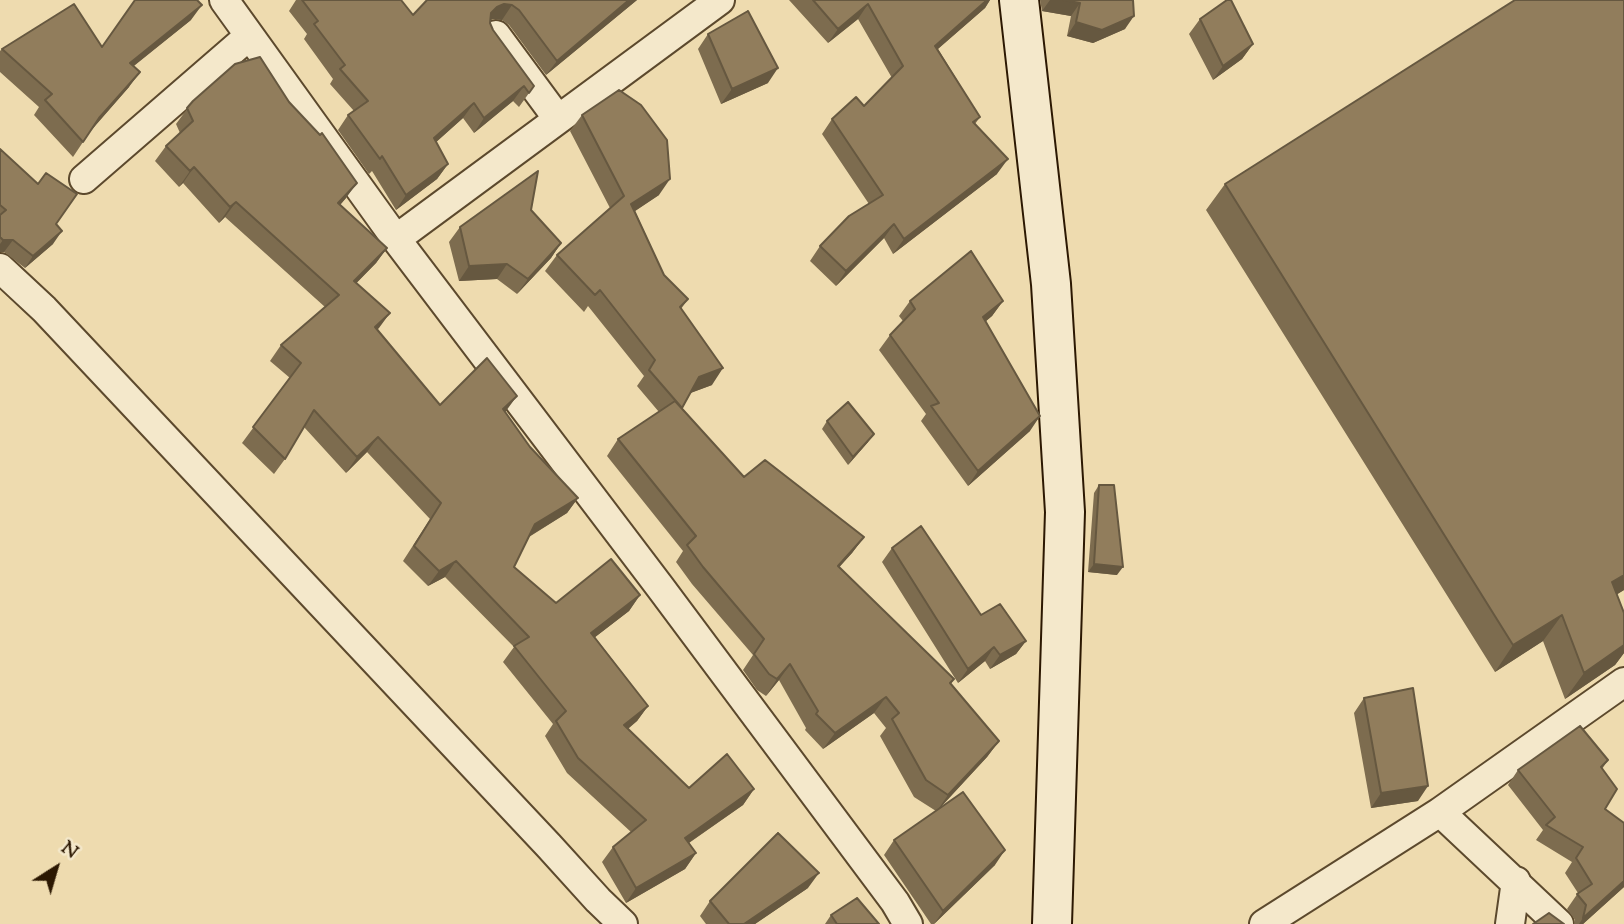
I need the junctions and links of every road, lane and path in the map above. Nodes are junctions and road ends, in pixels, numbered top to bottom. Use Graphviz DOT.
graph roads {
  1 [pos="224,0"];
  2 [pos="720,0"];
  3 [pos="1020,0"];
  4 [pos="496,35"];
  5 [pos="249,37"];
  6 [pos="558,119"];
  7 [pos="83,179"];
  8 [pos="396,239"];
  9 [pos="0,268"];
  10 [pos="1624,682"];
  11 [pos="1440,811"];
  12 [pos="1516,881"];
  13 [pos="623,924"];
  14 [pos="908,924"];
  15 [pos="1052,924"];
  16 [pos="1264,924"];
  17 [pos="1510,924"];
  18 [pos="1559,924"];
  1 -- 5 [label="street"];
  2 -- 6 [label="street"];
  3 -- 15 [label="main road"];
  4 -- 6 [label="street"];
  5 -- 7 [label="street"];
  5 -- 8 [label="street"];
  6 -- 8 [label="street"];
  8 -- 14 [label="street"];
  9 -- 13 [label="street"];
  10 -- 11 [label="street"];
  11 -- 12 [label="street"];
  11 -- 16 [label="street"];
  12 -- 17 [label="street"];
  12 -- 18 [label="street"];
}
